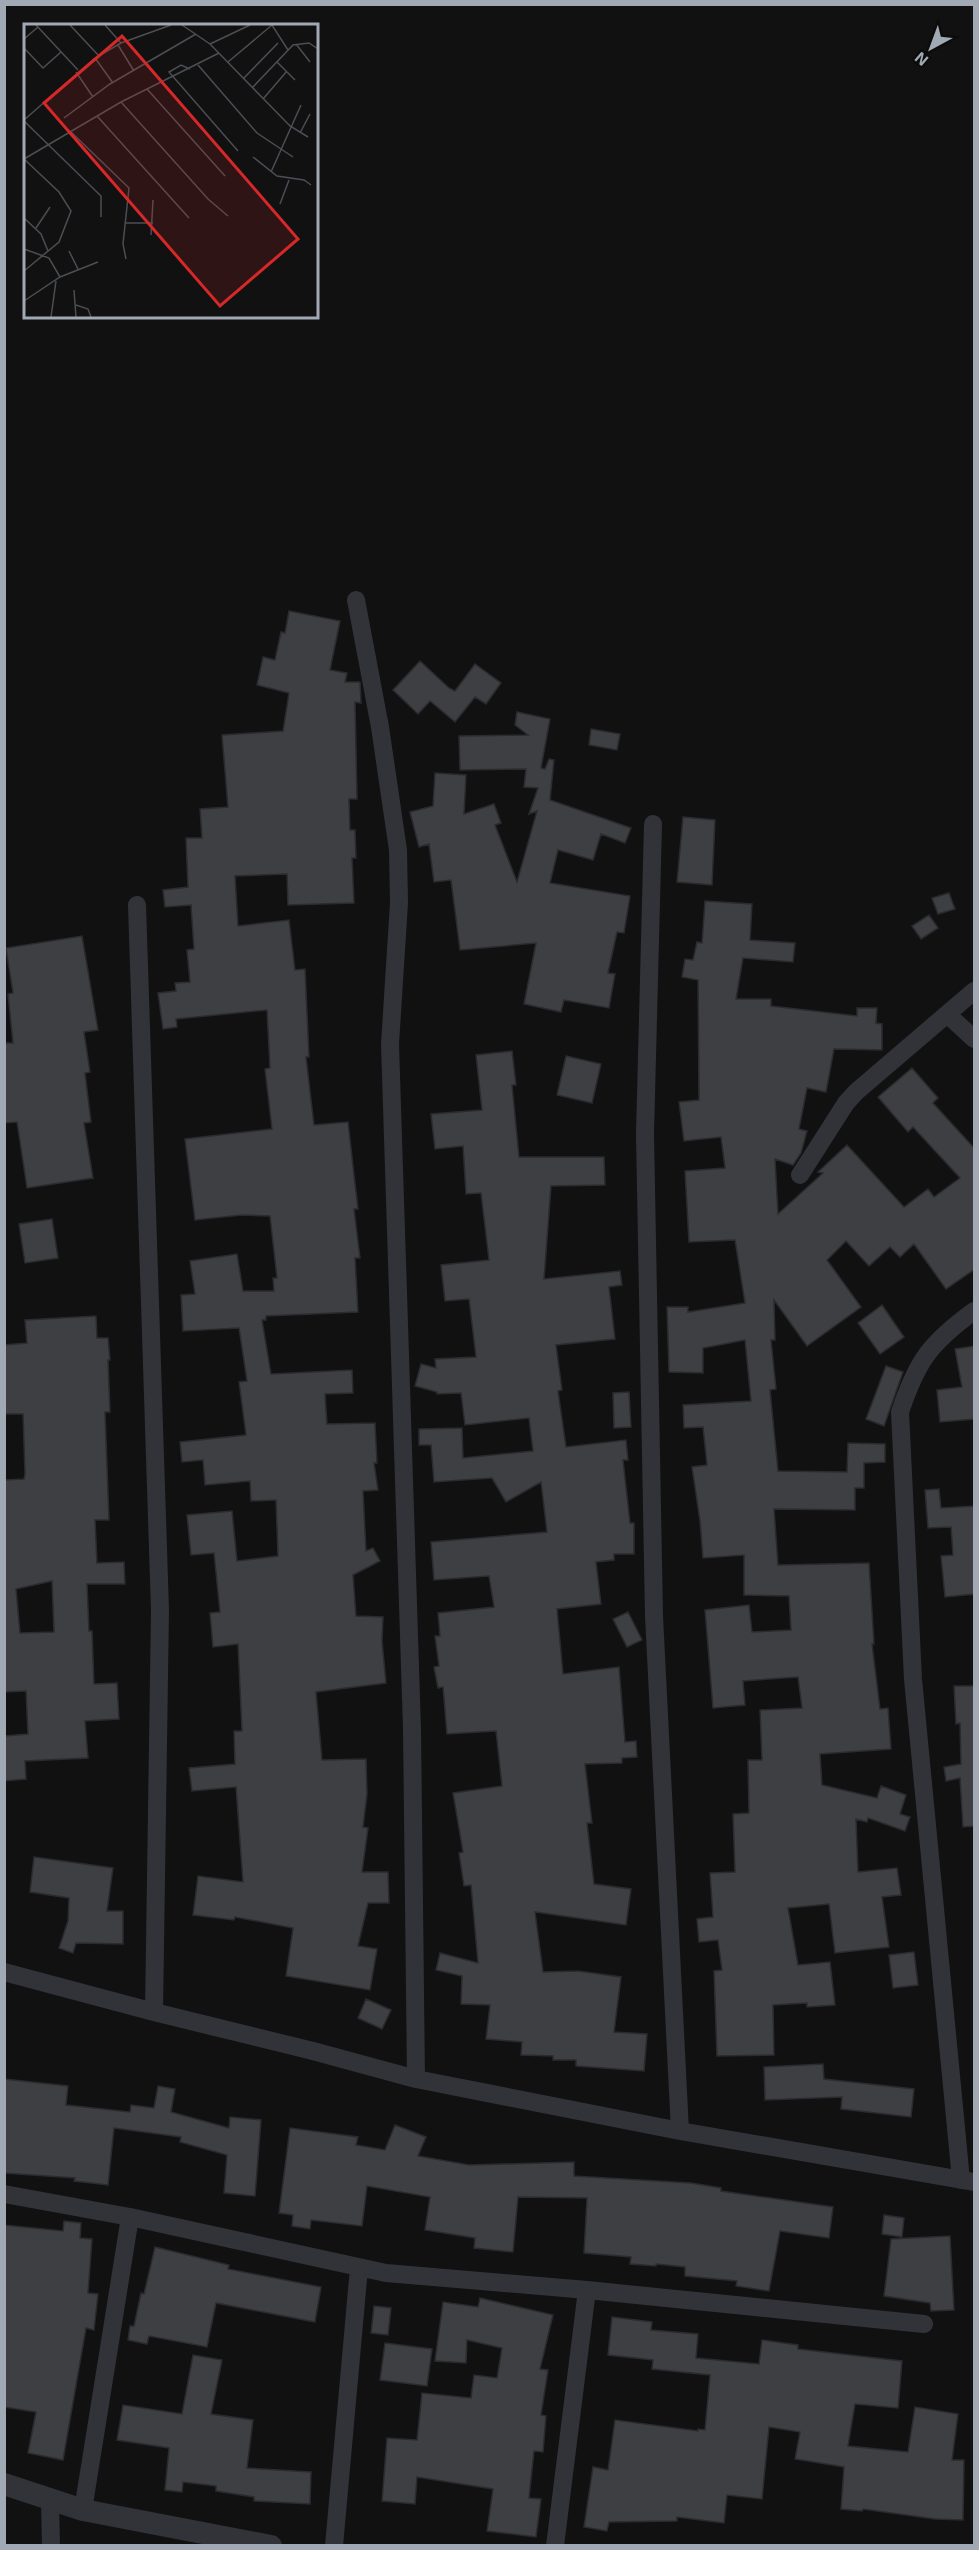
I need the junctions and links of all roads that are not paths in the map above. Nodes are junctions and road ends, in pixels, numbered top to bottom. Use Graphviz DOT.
graph roads {
  1 [pos="356,600"];
  2 [pos="653,824"];
  3 [pos="137,905"];
  4 [pos="975,991"];
  5 [pos="947,1014"];
  6 [pos="975,1040"];
  7 [pos="800,1174"];
  8 [pos="975,1311"];
  9 [pos="4,1972"];
  10 [pos="154,2012"];
  11 [pos="416,2079"];
  12 [pos="680,2131"];
  13 [pos="968,2181"];
  14 [pos="4,2194"];
  15 [pos="130,2217"];
  16 [pos="359,2268"];
  17 [pos="588,2290"];
  18 [pos="924,2324"];
  19 [pos="4,2484"];
  20 [pos="50,2500"];
  21 [pos="83,2510"];
  22 [pos="51,2546"];
  23 [pos="271,2546"];
  24 [pos="334,2546"];
  25 [pos="555,2546"];
  1 -- 11 [label="street"];
  2 -- 12 [label="street"];
  3 -- 10 [label="street"];
  4 -- 5 [label="street"];
  5 -- 6 [label="street"];
  5 -- 7 [label="street"];
  8 -- 13 [label="street"];
  9 -- 10 [label="street"];
  10 -- 11 [label="street"];
  11 -- 12 [label="street"];
  12 -- 13 [label="street"];
  14 -- 15 [label="street"];
  15 -- 16 [label="street"];
  15 -- 21 [label="street"];
  16 -- 17 [label="street"];
  16 -- 24 [label="street"];
  17 -- 18 [label="street"];
  17 -- 25 [label="street"];
  19 -- 20 [label="street"];
  20 -- 21 [label="street"];
  20 -- 22 [label="street"];
  21 -- 23 [label="street"];
}
